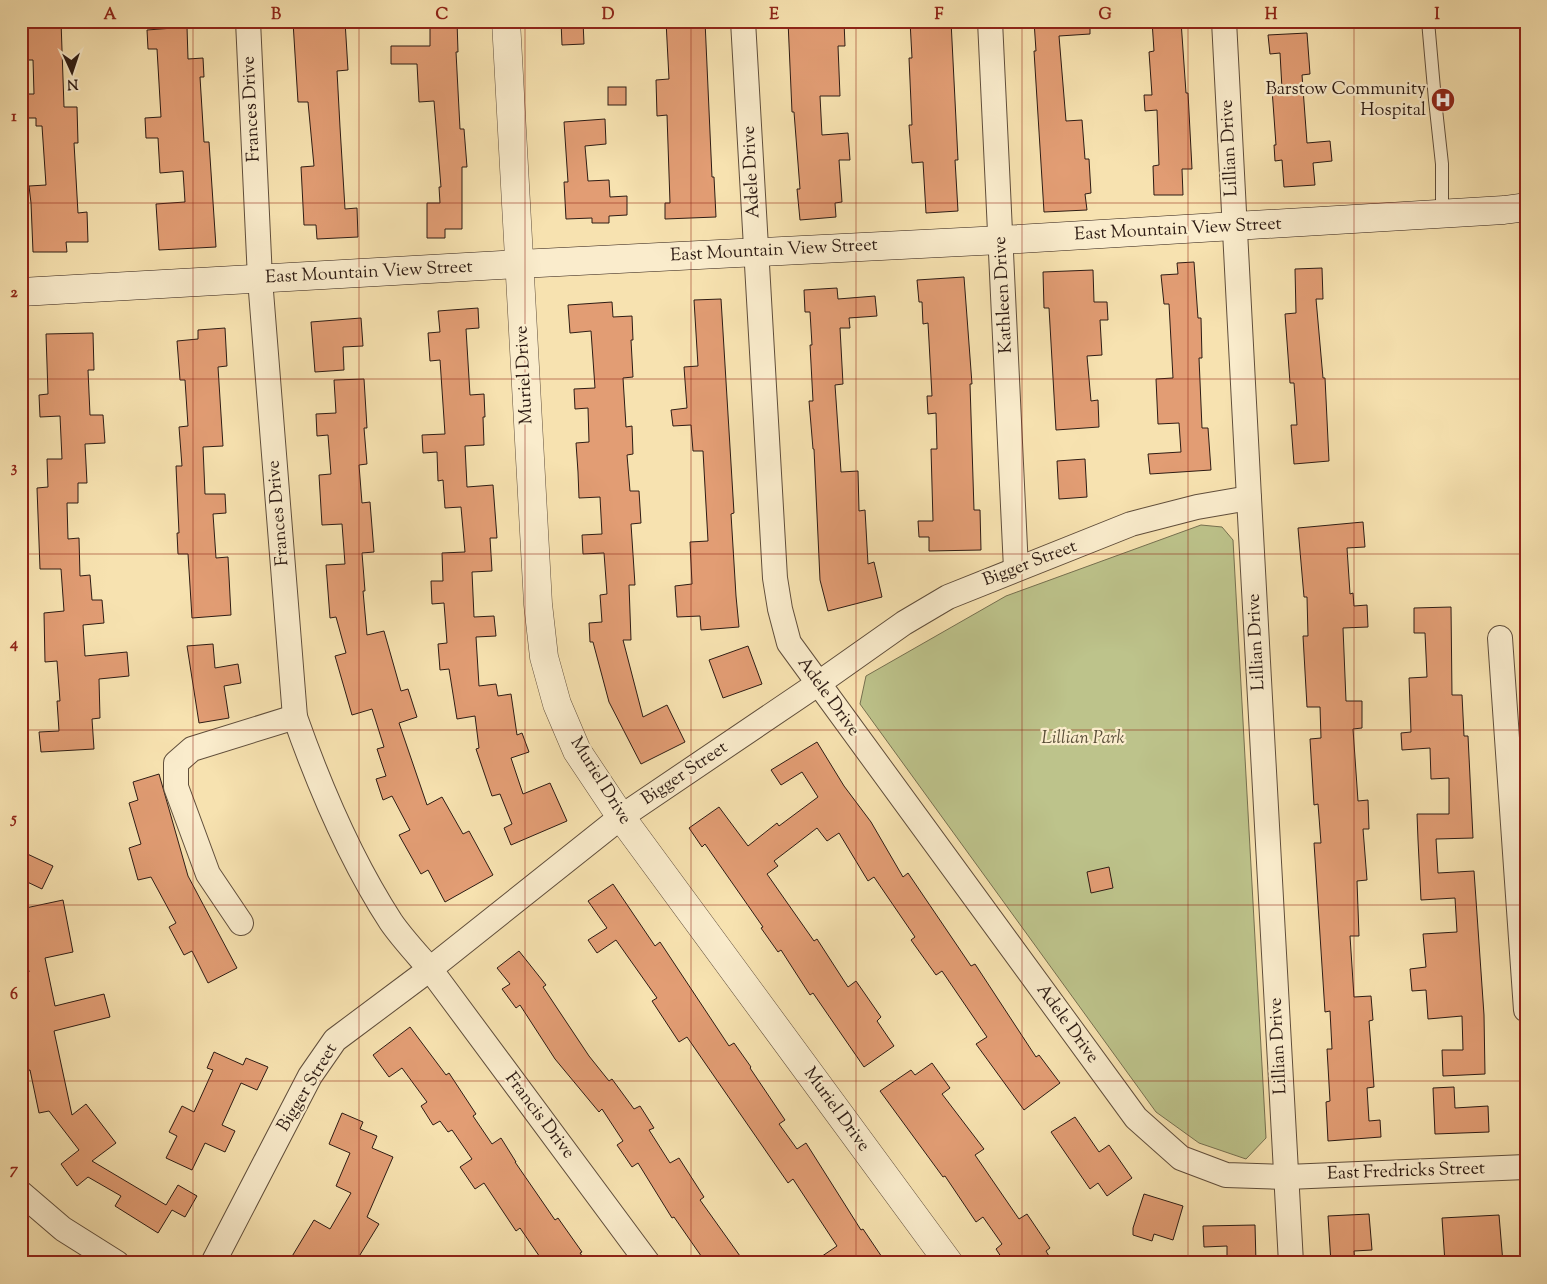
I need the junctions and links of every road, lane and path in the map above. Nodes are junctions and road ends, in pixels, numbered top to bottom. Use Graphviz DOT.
graph roads {
  1 [pos="248,21"];
  2 [pos="506,21"];
  3 [pos="744,21"];
  4 [pos="990,21"];
  5 [pos="1224,21"];
  6 [pos="1428,21"];
  7 [pos="1526,206"];
  8 [pos="1442,214"];
  9 [pos="1235,227"];
  10 [pos="1001,240"];
  11 [pos="756,251"];
  12 [pos="519,264"];
  13 [pos="260,279"];
  14 [pos="21,292"];
  15 [pos="1249,498"];
  16 [pos="1016,569"];
  17 [pos="1500,638"];
  18 [pos="818,683"];
  19 [pos="295,717"];
  20 [pos="621,817"];
  21 [pos="241,923"];
  22 [pos="430,969"];
  23 [pos="1526,1010"];
  24 [pos="1526,1167"];
  25 [pos="1287,1177"];
  26 [pos="21,1193"];
  27 [pos="948,1262"];
  28 [pos="117,1263"];
  29 [pos="213,1263"];
  30 [pos="648,1263"];
  31 [pos="1292,1263"];
  1 -- 13 [label="street, Frances Drive"];
  2 -- 12 [label="main road, Muriel Drive"];
  3 -- 11 [label="street, Adele Drive"];
  4 -- 10 [label="street, Kathleen Drive"];
  5 -- 9 [label="street, Lillian Drive"];
  6 -- 8 [label="lane"];
  7 -- 8 [label="main road, East Mountain View Street"];
  8 -- 9 [label="main road, East Mountain View Street"];
  9 -- 10 [label="main road, East Mountain View Street"];
  9 -- 15 [label="street, Lillian Drive"];
  10 -- 11 [label="main road, East Mountain View Street"];
  10 -- 16 [label="street, Kathleen Drive"];
  11 -- 12 [label="main road, East Mountain View Street"];
  11 -- 18 [label="street, Adele Drive"];
  12 -- 13 [label="main road, East Mountain View Street"];
  12 -- 20 [label="main road, Muriel Drive"];
  13 -- 14 [label="main road, East Mountain View Street"];
  13 -- 19 [label="street, Frances Drive"];
  15 -- 16 [label="street, Bigger Street"];
  15 -- 25 [label="street, Lillian Drive"];
  16 -- 18 [label="street, Bigger Street"];
  17 -- 23 [label="street"];
  18 -- 20 [label="street, Bigger Street"];
  18 -- 25 [label="street, Adele Drive"];
  19 -- 21 [label="street"];
  19 -- 22 [label="street, Frances Drive"];
  20 -- 22 [label="street, Bigger Street"];
  20 -- 27 [label="main road, Muriel Drive"];
  22 -- 29 [label="street, Bigger Street"];
  22 -- 30 [label="street, Francis Drive"];
  24 -- 25 [label="street, East Fredricks Street"];
  25 -- 31 [label="street, Lillian Drive"];
  26 -- 28 [label="street"];
}
